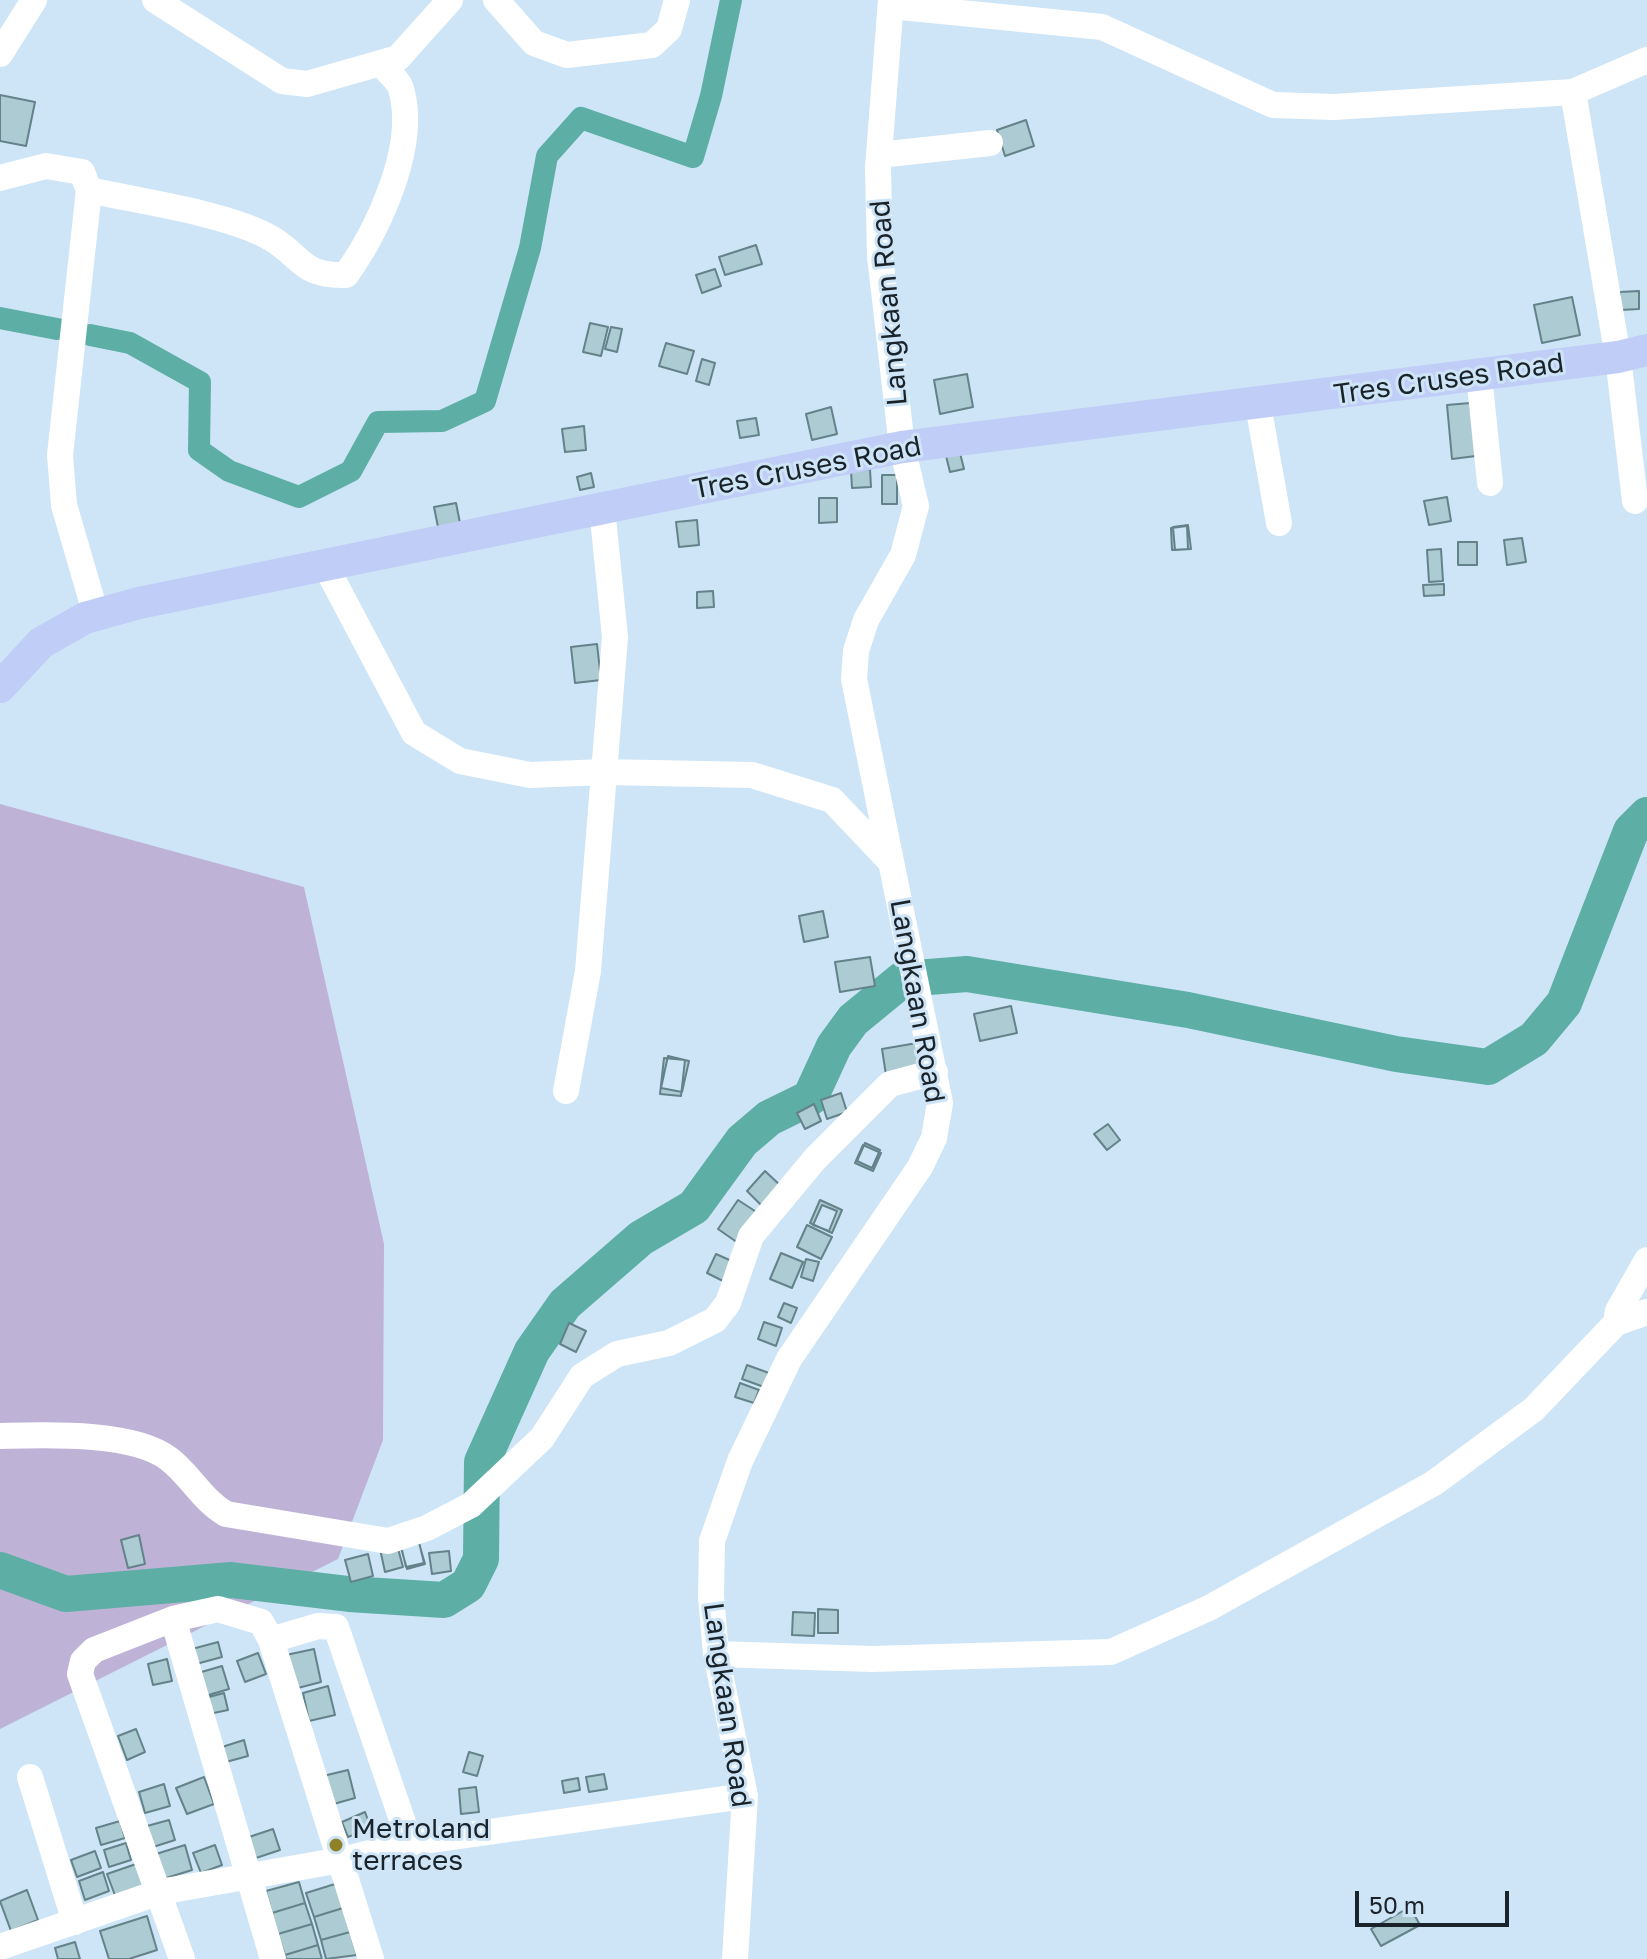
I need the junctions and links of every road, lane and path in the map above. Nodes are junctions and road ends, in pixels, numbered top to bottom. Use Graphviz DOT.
graph roads {
  1 [pos="34,0"];
  2 [pos="155,0"];
  3 [pos="450,0"];
  4 [pos="496,0"];
  5 [pos="677,0"];
  6 [pos="891,3"];
  7 [pos="0,54"];
  8 [pos="1647,60"];
  9 [pos="382,65"];
  10 [pos="1573,92"];
  11 [pos="990,143"];
  12 [pos="879,155"];
  13 [pos="0,178"];
  14 [pos="89,190"];
  15 [pos="1632,353"];
  16 [pos="1479,375"];
  17 [pos="1258,405"];
  18 [pos="902,447"];
  19 [pos="1490,483"];
  20 [pos="1635,501"];
  21 [pos="602,508"];
  22 [pos="1279,523"];
  23 [pos="325,565"];
  24 [pos="96,615"];
  25 [pos="0,687"];
  26 [pos="604,772"];
  27 [pos="891,862"];
  28 [pos="935,1072"];
  29 [pos="566,1091"];
  30 [pos="1647,1260"];
  31 [pos="1647,1312"];
  32 [pos="1616,1323"];
  33 [pos="0,1436"];
  34 [pos="173,1619"];
  35 [pos="271,1640"];
  36 [pos="716,1654"];
  37 [pos="30,1777"];
  38 [pos="745,1796"];
  39 [pos="410,1843"];
  40 [pos="341,1860"];
  41 [pos="248,1876"];
  42 [pos="160,1892"];
  43 [pos="75,1922"];
  44 [pos="0,1947"];
  45 [pos="39,1948"];
  46 [pos="182,1959"];
  47 [pos="273,1959"];
  48 [pos="371,1959"];
  49 [pos="735,1959"];
  1 -- 7 [label="street"];
  2 -- 9 [label="street"];
  3 -- 9 [label="street"];
  4 -- 5 [label="street"];
  6 -- 10 [label="street"];
  6 -- 12 [label="street, Langkaan Road"];
  8 -- 10 [label="street"];
  9 -- 14 [label="street"];
  10 -- 15 [label="street"];
  11 -- 12 [label="street"];
  12 -- 18 [label="street, Langkaan Road"];
  13 -- 14 [label="street"];
  14 -- 24 [label="street"];
  15 -- 16 [label="main road, Tres Cruses Road"];
  15 -- 20 [label="street"];
  16 -- 17 [label="main road, Tres Cruses Road"];
  16 -- 19 [label="street"];
  17 -- 18 [label="main road, Tres Cruses Road"];
  17 -- 22 [label="street"];
  18 -- 21 [label="main road, Tres Cruses Road"];
  18 -- 27 [label="street, Langkaan Road"];
  21 -- 23 [label="main road, Tres Cruses Road"];
  21 -- 26 [label="street"];
  23 -- 24 [label="main road, Tres Cruses Road"];
  23 -- 26 [label="street"];
  24 -- 25 [label="main road, Tres Cruses Road"];
  26 -- 27 [label="street"];
  26 -- 29 [label="street"];
  27 -- 28 [label="street, Langkaan Road"];
  28 -- 33 [label="street"];
  28 -- 36 [label="street, Langkaan Road"];
  30 -- 32 [label="street"];
  31 -- 32 [label="street"];
  32 -- 36 [label="street"];
  34 -- 35 [label="street"];
  34 -- 41 [label="street"];
  34 -- 42 [label="street"];
  35 -- 39 [label="street"];
  35 -- 40 [label="street"];
  36 -- 38 [label="street, Langkaan Road"];
  37 -- 43 [label="street"];
  38 -- 39 [label="street"];
  38 -- 49 [label="street, Langkaan Road"];
  39 -- 40 [label="street"];
  40 -- 41 [label="street"];
  40 -- 48 [label="street"];
  41 -- 42 [label="street"];
  41 -- 47 [label="street"];
  42 -- 43 [label="street"];
  42 -- 46 [label="street"];
  43 -- 45 [label="street"];
  44 -- 45 [label="street"];
}
